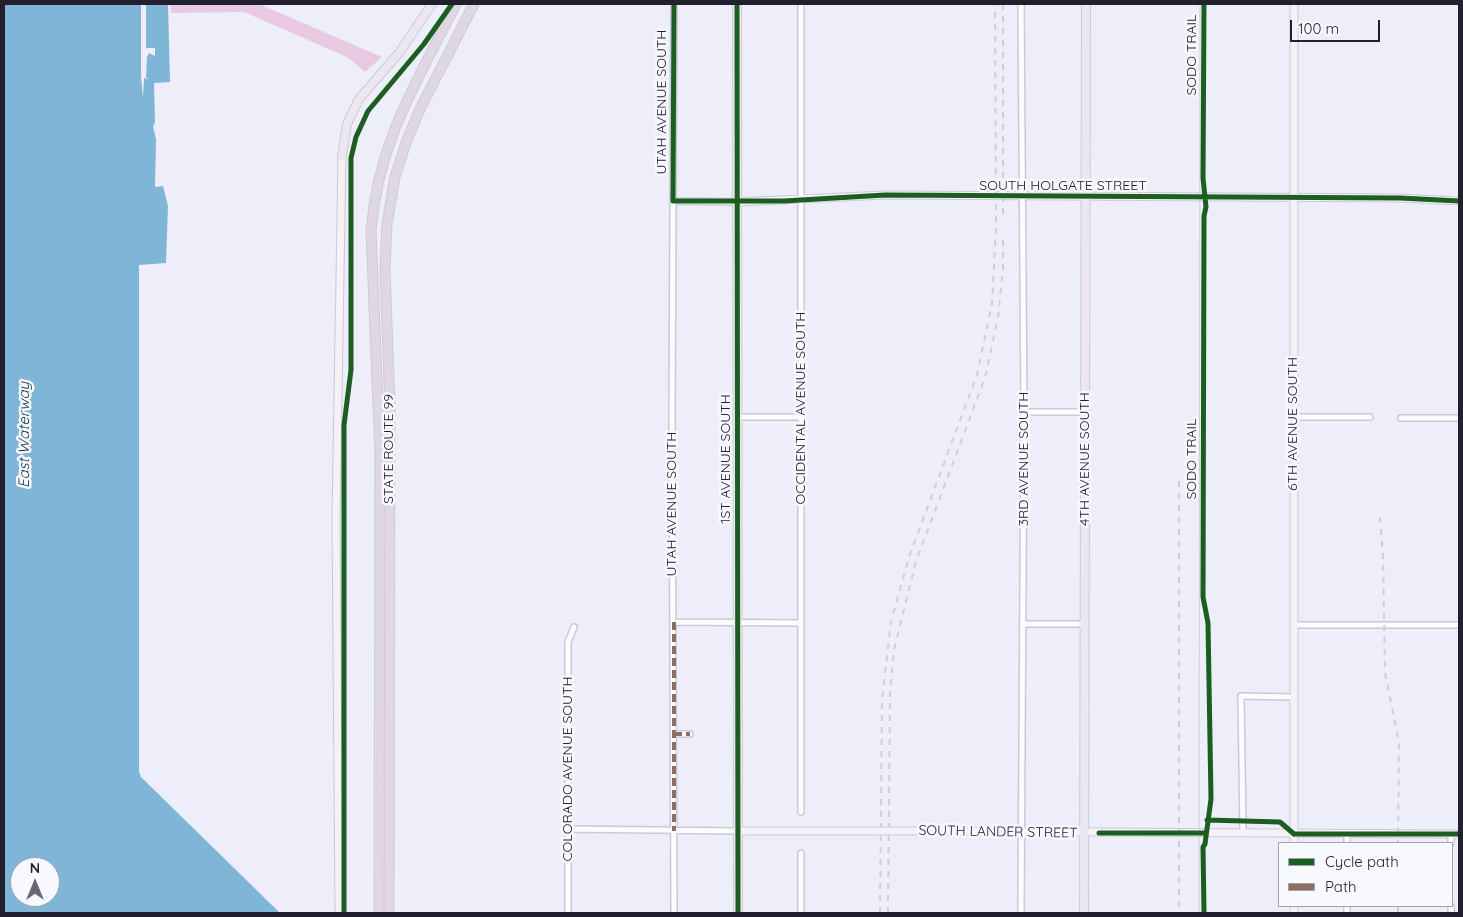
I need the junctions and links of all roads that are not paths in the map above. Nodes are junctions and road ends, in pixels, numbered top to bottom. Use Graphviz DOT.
graph roads {
  1 [pos="432,4"];
  2 [pos="456,4"];
  3 [pos="474,4"];
  4 [pos="674,4"];
  5 [pos="737,4"];
  6 [pos="801,4"];
  7 [pos="1021,4"];
  8 [pos="1086,4"];
  9 [pos="1294,4"];
  10 [pos="342,156"];
  11 [pos="1459,196"];
  12 [pos="1023,198"];
  13 [pos="1085,198"];
  14 [pos="1294,198"];
  15 [pos="801,200"];
  16 [pos="673,201"];
  17 [pos="737,202"];
  18 [pos="1457,202"];
  19 [pos="1024,412"];
  20 [pos="1085,412"];
  21 [pos="737,417"];
  22 [pos="801,417"];
  23 [pos="1293,417"];
  24 [pos="1370,417"];
  25 [pos="1401,418"];
  26 [pos="1459,418"];
  27 [pos="674,622"];
  28 [pos="738,623"];
  29 [pos="801,623"];
  30 [pos="1023,624"];
  31 [pos="1084,624"];
  32 [pos="1294,625"];
  33 [pos="1459,625"];
  34 [pos="574,627"];
  35 [pos="1294,696"];
  36 [pos="674,734"];
  37 [pos="690,734"];
  38 [pos="801,812"];
  39 [pos="568,829"];
  40 [pos="674,831"];
  41 [pos="738,832"];
  42 [pos="1022,832"];
  43 [pos="1085,833"];
  44 [pos="1242,833"];
  45 [pos="1294,834"];
  46 [pos="1347,834"];
  47 [pos="1455,834"];
  48 [pos="1294,842"];
  49 [pos="1347,842"];
  50 [pos="801,853"];
  51 [pos="339,913"];
  52 [pos="379,913"];
  53 [pos="389,913"];
  54 [pos="568,913"];
  55 [pos="674,913"];
  56 [pos="738,913"];
  57 [pos="801,913"];
  58 [pos="1021,913"];
  59 [pos="1084,913"];
  1 -- 10 [label="main road"];
  2 -- 52 [label="highway, STATE ROUTE 99"];
  3 -- 53 [label="highway, STATE ROUTE 99"];
  4 -- 16 [label="street, UTAH AVENUE SOUTH"];
  5 -- 17 [label="main road, 1ST AVENUE SOUTH"];
  6 -- 15 [label="street, OCCIDENTAL AVENUE SOUTH"];
  7 -- 12 [label="street, 3RD AVENUE SOUTH"];
  8 -- 13 [label="main road, 4TH AVENUE SOUTH"];
  9 -- 14 [label="main road, 6TH AVENUE SOUTH"];
  10 -- 51 [label="main road"];
  11 -- 18 [label="main road, SOUTH HOLGATE STREET"];
  12 -- 13 [label="main road, SOUTH HOLGATE STREET"];
  12 -- 15 [label="main road, SOUTH HOLGATE STREET"];
  12 -- 19 [label="street, 3RD AVENUE SOUTH"];
  13 -- 14 [label="main road, SOUTH HOLGATE STREET"];
  13 -- 20 [label="main road, 4TH AVENUE SOUTH"];
  14 -- 18 [label="main road, SOUTH HOLGATE STREET"];
  14 -- 23 [label="main road, 6TH AVENUE SOUTH"];
  15 -- 17 [label="main road, SOUTH HOLGATE STREET"];
  15 -- 22 [label="street, OCCIDENTAL AVENUE SOUTH"];
  16 -- 17 [label="street, SOUTH HOLGATE STREET"];
  16 -- 27 [label="street, UTAH AVENUE SOUTH"];
  17 -- 21 [label="main road, 1ST AVENUE SOUTH"];
  19 -- 20 [label="street"];
  19 -- 30 [label="street, 3RD AVENUE SOUTH"];
  20 -- 31 [label="main road, 4TH AVENUE SOUTH"];
  21 -- 22 [label="street"];
  21 -- 28 [label="main road, 1ST AVENUE SOUTH"];
  22 -- 29 [label="street, OCCIDENTAL AVENUE SOUTH"];
  23 -- 24 [label="street"];
  23 -- 32 [label="main road, 6TH AVENUE SOUTH"];
  25 -- 26 [label="street"];
  27 -- 28 [label="street"];
  27 -- 36 [label="street, UTAH AVENUE SOUTH"];
  28 -- 29 [label="street"];
  28 -- 41 [label="main road, 1ST AVENUE SOUTH"];
  29 -- 38 [label="street, OCCIDENTAL AVENUE SOUTH"];
  30 -- 31 [label="street"];
  30 -- 42 [label="street, 3RD AVENUE SOUTH"];
  31 -- 43 [label="main road, 4TH AVENUE SOUTH"];
  32 -- 33 [label="street"];
  32 -- 35 [label="main road, 6TH AVENUE SOUTH"];
  34 -- 39 [label="street, COLORADO AVENUE SOUTH"];
  35 -- 44 [label="street"];
  35 -- 45 [label="main road, 6TH AVENUE SOUTH"];
  36 -- 37 [label="street"];
  36 -- 40 [label="street, UTAH AVENUE SOUTH"];
  39 -- 40 [label="street, SOUTH LANDER STREET"];
  39 -- 54 [label="street, COLORADO AVENUE SOUTH"];
  40 -- 41 [label="street, SOUTH LANDER STREET"];
  40 -- 55 [label="street, UTAH AVENUE SOUTH"];
  41 -- 42 [label="main road, SOUTH LANDER STREET, bridge"];
  41 -- 56 [label="main road, 1ST AVENUE SOUTH"];
  42 -- 43 [label="main road, SOUTH LANDER STREET"];
  42 -- 58 [label="street, 3RD AVENUE SOUTH"];
  43 -- 44 [label="main road, SOUTH LANDER STREET"];
  43 -- 59 [label="main road, 4TH AVENUE SOUTH"];
  44 -- 45 [label="main road, SOUTH LANDER STREET"];
  45 -- 46 [label="main road, SOUTH LANDER STREET"];
  45 -- 48 [label="main road, 6TH AVENUE SOUTH"];
  46 -- 47 [label="main road, SOUTH LANDER STREET"];
  46 -- 49 [label="street"];
  50 -- 57 [label="street"];
}
